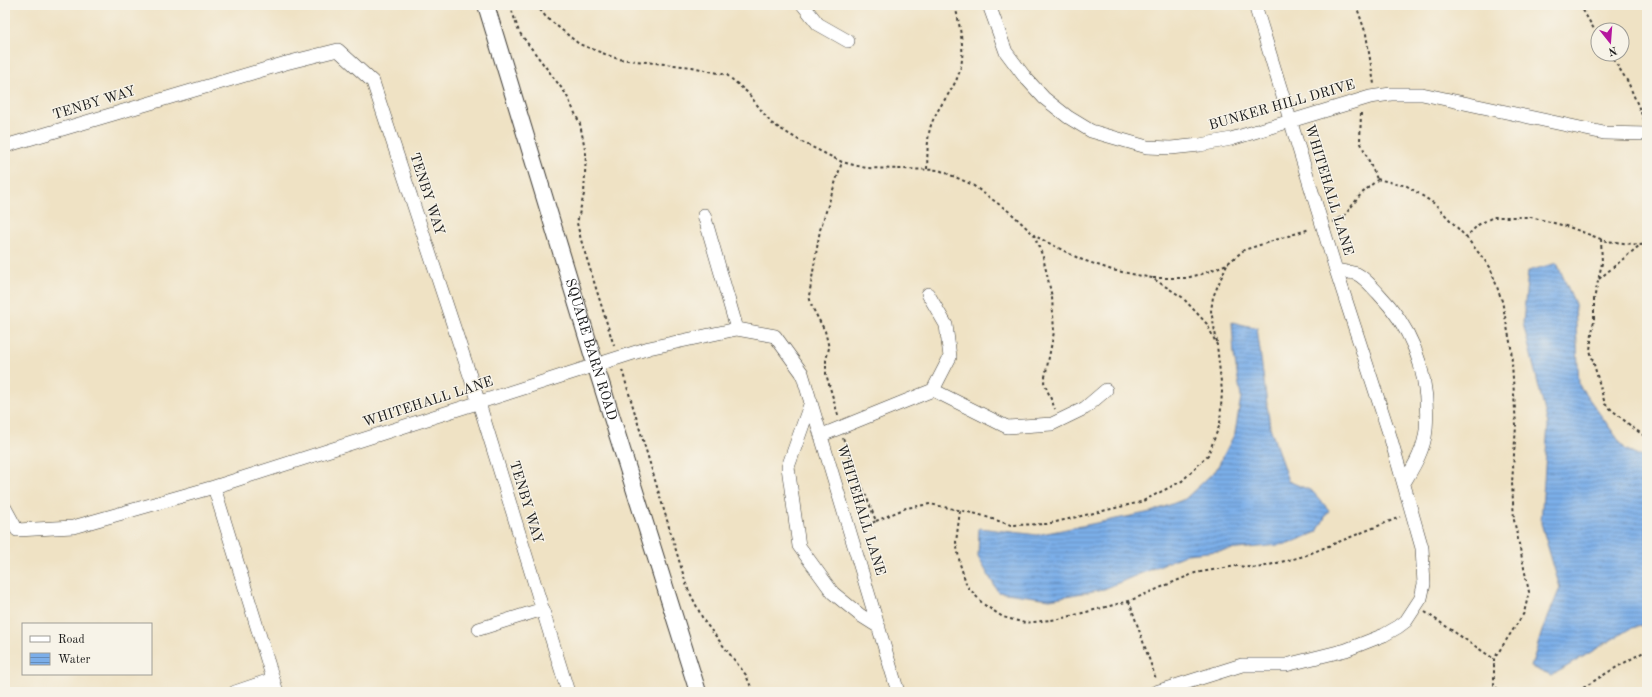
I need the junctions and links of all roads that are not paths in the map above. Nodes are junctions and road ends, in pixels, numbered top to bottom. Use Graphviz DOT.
graph roads {
  1 [pos="486,5"];
  2 [pos="804,5"];
  3 [pos="990,5"];
  4 [pos="1255,5"];
  5 [pos="848,41"];
  6 [pos="1291,121"];
  7 [pos="1647,134"];
  8 [pos="5,146"];
  9 [pos="704,216"];
  10 [pos="1336,270"];
  11 [pos="928,294"];
  12 [pos="737,329"];
  13 [pos="596,367"];
  14 [pos="933,390"];
  15 [pos="1106,390"];
  16 [pos="811,402"];
  17 [pos="478,403"];
  18 [pos="822,435"];
  19 [pos="1404,482"];
  20 [pos="214,487"];
  21 [pos="5,508"];
  22 [pos="543,609"];
  23 [pos="879,627"];
  24 [pos="479,629"];
  25 [pos="275,686"];
  26 [pos="235,692"];
  27 [pos="568,692"];
  28 [pos="698,692"];
  29 [pos="898,692"];
  30 [pos="1158,692"];
  1 -- 13 [label="street, SQUARE BARN ROAD"];
  2 -- 5 [label="street"];
  3 -- 6 [label="street, BUNKER HILL DRIVE"];
  4 -- 6 [label="street, WHITEHALL LANE"];
  6 -- 7 [label="street, BUNKER HILL DRIVE"];
  6 -- 10 [label="street, WHITEHALL LANE"];
  8 -- 17 [label="street, TENBY WAY"];
  9 -- 12 [label="street"];
  10 -- 19 [label="street, WHITEHALL LANE"];
  10 -- 19 [label="street, WHITEHALL LANE"];
  11 -- 14 [label="street"];
  12 -- 13 [label="street, WHITEHALL LANE"];
  12 -- 16 [label="street, WHITEHALL LANE"];
  13 -- 17 [label="street, WHITEHALL LANE"];
  13 -- 28 [label="street, SQUARE BARN ROAD"];
  14 -- 15 [label="street"];
  14 -- 18 [label="street"];
  16 -- 18 [label="street, WHITEHALL LANE"];
  16 -- 23 [label="street"];
  17 -- 20 [label="street, WHITEHALL LANE"];
  17 -- 22 [label="street, TENBY WAY"];
  18 -- 23 [label="street, WHITEHALL LANE"];
  19 -- 30 [label="street, WHITEHALL LANE"];
  20 -- 21 [label="street, WHITEHALL LANE"];
  20 -- 25 [label="street"];
  22 -- 24 [label="street"];
  22 -- 27 [label="street, TENBY WAY"];
  23 -- 29 [label="street, WHITEHALL LANE"];
  25 -- 26 [label="street"];
}
